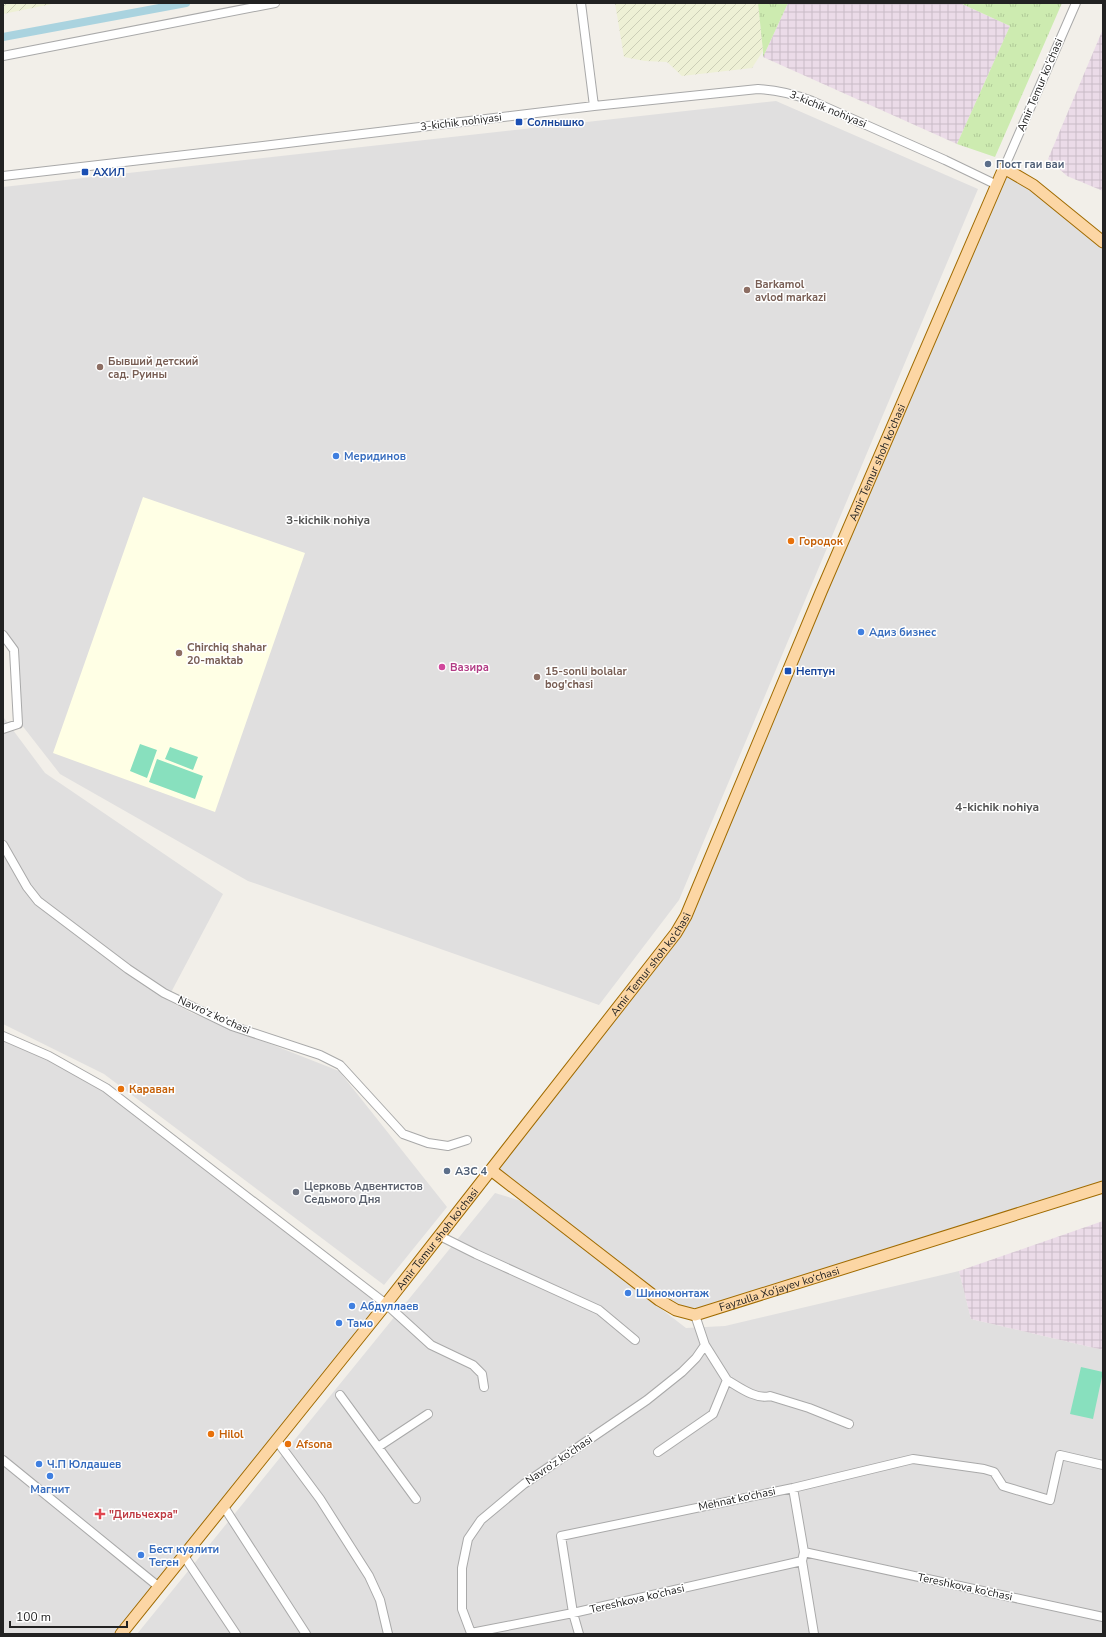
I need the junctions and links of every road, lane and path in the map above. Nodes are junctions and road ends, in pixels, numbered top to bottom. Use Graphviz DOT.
graph roads {
  1 [pos="275,3"];
  2 [pos="581,3"];
  3 [pos="1076,3"];
  4 [pos="3,56"];
  5 [pos="594,106"];
  6 [pos="1004,168"];
  7 [pos="3,176"];
  8 [pos="997,185"];
  9 [pos="1103,242"];
  10 [pos="3,634"];
  11 [pos="3,729"];
  12 [pos="3,844"];
  13 [pos="3,1036"];
  14 [pos="467,1140"];
  15 [pos="491,1170"];
  16 [pos="1103,1187"];
  17 [pos="440,1236"];
  18 [pos="386,1304"];
  19 [pos="695,1315"];
  20 [pos="635,1340"];
  21 [pos="705,1345"];
  22 [pos="727,1380"];
  23 [pos="484,1387"];
  24 [pos="340,1394"];
  25 [pos="428,1414"];
  26 [pos="849,1424"];
  27 [pos="277,1441"];
  28 [pos="378,1447"];
  29 [pos="658,1452"];
  30 [pos="3,1460"];
  31 [pos="1103,1465"];
  32 [pos="793,1488"];
  33 [pos="416,1499"];
  34 [pos="224,1507"];
  35 [pos="804,1552"];
  36 [pos="184,1556"];
  37 [pos="802,1561"];
  38 [pos="159,1587"];
  39 [pos="574,1614"];
  40 [pos="1103,1617"];
  41 [pos="471,1633"];
  42 [pos="121,1634"];
  43 [pos="236,1634"];
  44 [pos="306,1634"];
  45 [pos="388,1634"];
  46 [pos="579,1634"];
  47 [pos="814,1634"];
  1 -- 4 [label="street"];
  2 -- 5 [label="street"];
  3 -- 6 [label="street, Amir Temur ko'chasi"];
  5 -- 7 [label="street, 3-kichik nohiyasi"];
  5 -- 8 [label="street, 3-kichik nohiyasi"];
  6 -- 8 [label="main road, Amir Temur shoh ko‘chasi"];
  6 -- 9 [label="main road"];
  8 -- 15 [label="main road, Amir Temur shoh ko‘chasi"];
  10 -- 11 [label="street"];
  12 -- 14 [label="street, Navro‘z ko‘chasi"];
  13 -- 18 [label="street"];
  15 -- 17 [label="main road, Amir Temur shoh ko‘chasi"];
  15 -- 19 [label="main road"];
  16 -- 19 [label="main road, Fayzulla Xo‘jayev ko‘chasi"];
  17 -- 18 [label="main road, Amir Temur shoh ko‘chasi"];
  17 -- 20 [label="street"];
  18 -- 23 [label="street"];
  18 -- 27 [label="main road, Amir Temur shoh ko‘chasi"];
  19 -- 21 [label="street"];
  21 -- 22 [label="street"];
  21 -- 41 [label="street, Navro‘z ko‘chasi"];
  22 -- 26 [label="street"];
  22 -- 29 [label="street"];
  24 -- 28 [label="street"];
  25 -- 28 [label="street"];
  27 -- 34 [label="main road, Amir Temur shoh ko‘chasi"];
  27 -- 45 [label="street"];
  28 -- 33 [label="street"];
  30 -- 38 [label="street"];
  31 -- 32 [label="street, Mehnat ko‘chasi"];
  32 -- 35 [label="street"];
  32 -- 39 [label="street, Mehnat ko‘chasi"];
  34 -- 36 [label="main road, Amir Temur shoh ko‘chasi"];
  34 -- 44 [label="street"];
  35 -- 37 [label="street"];
  35 -- 40 [label="street, Tereshkova ko‘chasi"];
  36 -- 38 [label="main road, Amir Temur shoh ko‘chasi"];
  36 -- 43 [label="street"];
  37 -- 39 [label="street, Tereshkova ko‘chasi"];
  37 -- 47 [label="street"];
  38 -- 42 [label="main road, Amir Temur shoh ko‘chasi"];
  39 -- 41 [label="street, Tereshkova ko‘chasi"];
  39 -- 46 [label="street"];
}
